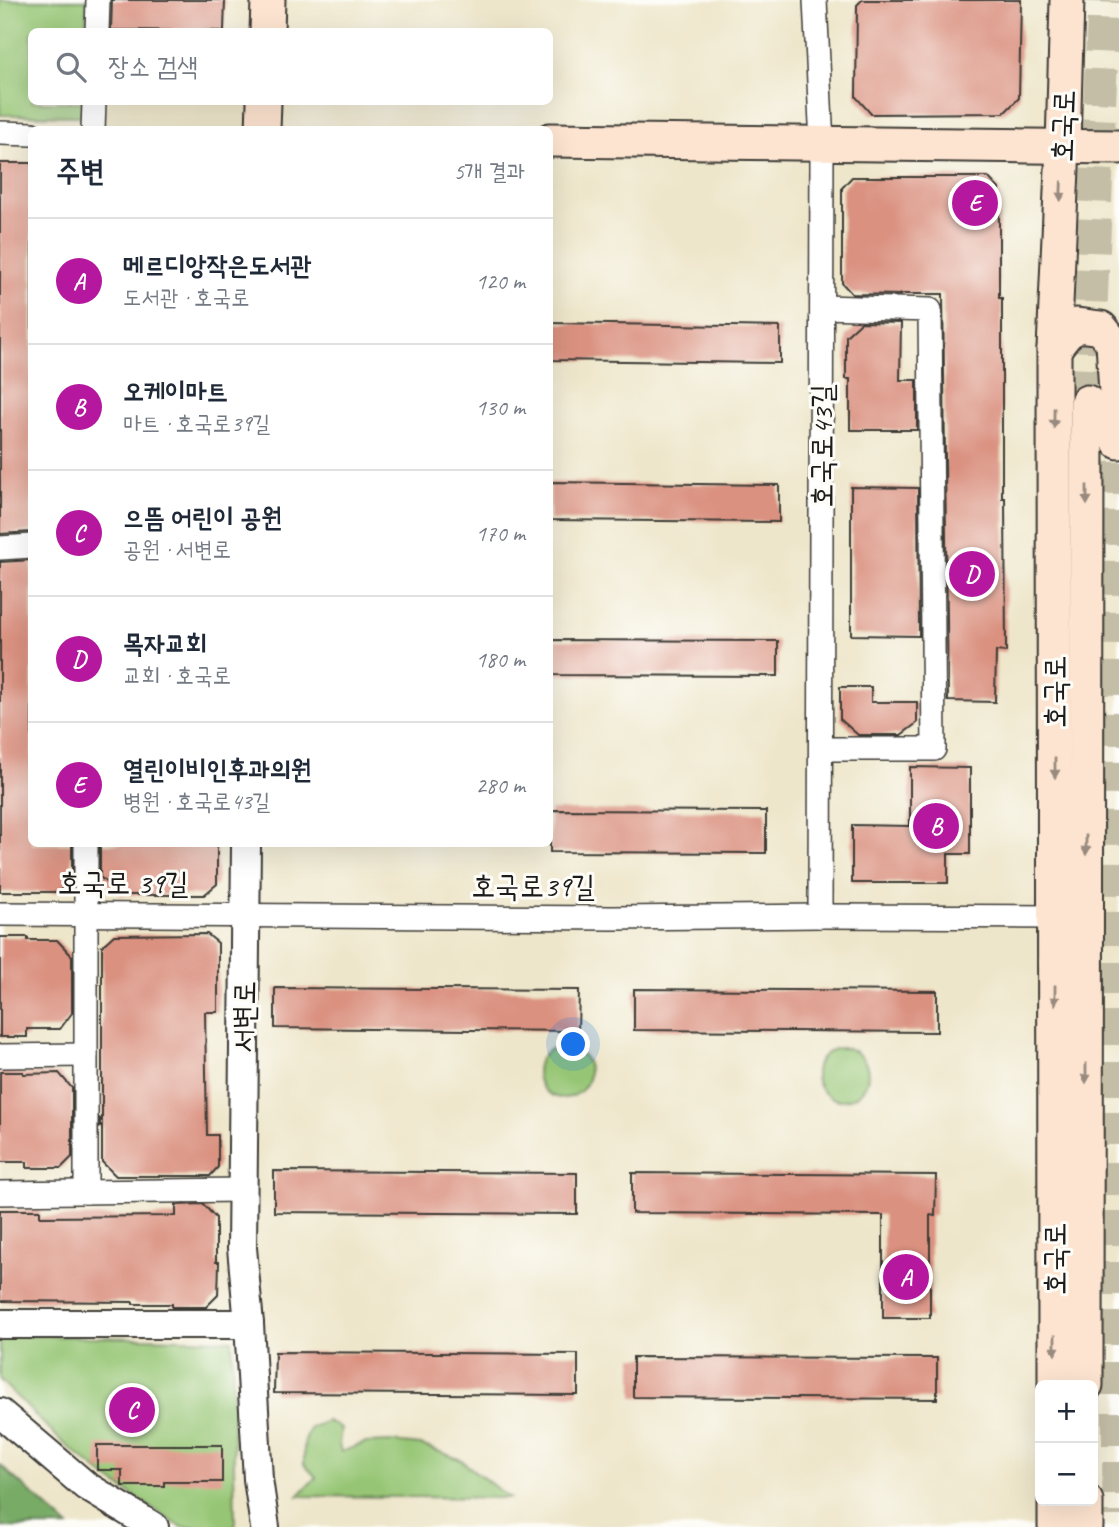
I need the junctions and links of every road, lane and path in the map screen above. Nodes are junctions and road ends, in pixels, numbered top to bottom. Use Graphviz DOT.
graph roads {
  1 [pos="98,0"];
  2 [pos="268,0"];
  3 [pos="814,0"];
  4 [pos="1067,0"];
  5 [pos="97,28"];
  6 [pos="267,28"];
  7 [pos="94,105"];
  8 [pos="264,105"];
  9 [pos="93,126"];
  10 [pos="262,126"];
  11 [pos="0,133"];
  12 [pos="28,134"];
  13 [pos="553,140"];
  14 [pos="822,144"];
  15 [pos="1063,146"];
  16 [pos="1119,147"];
  17 [pos="822,307"];
  18 [pos="1054,349"];
  19 [pos="1087,402"];
  20 [pos="1119,442"];
  21 [pos="28,546"];
  22 [pos="0,548"];
  23 [pos="821,749"];
  24 [pos="86,847"];
  25 [pos="246,847"];
  26 [pos="85,913"];
  27 [pos="0,914"];
  28 [pos="246,915"];
  29 [pos="820,916"];
  30 [pos="1056,917"];
  31 [pos="86,1055"];
  32 [pos="0,1056"];
  33 [pos="242,1190"];
  34 [pos="86,1192"];
  35 [pos="0,1193"];
  36 [pos="0,1324"];
  37 [pos="249,1324"];
  38 [pos="1055,1380"];
  39 [pos="1086,1380"];
  40 [pos="0,1413"];
  41 [pos="1055,1506"];
  42 [pos="1086,1506"];
  43 [pos="153,1527"];
  44 [pos="265,1527"];
  45 [pos="1055,1527"];
  46 [pos="1086,1527"];
  1 -- 5 [label="street"];
  2 -- 6 [label="main road"];
  3 -- 14 [label="street, 호국로43길"];
  4 -- 15 [label="main road, 호국로"];
  7 -- 9 [label="street"];
  8 -- 10 [label="main road"];
  11 -- 12 [label="street"];
  13 -- 14 [label="main road"];
  14 -- 15 [label="main road"];
  14 -- 17 [label="street, 호국로43길"];
  15 -- 16 [label="main road"];
  15 -- 18 [label="main road, 호국로, one-way"];
  17 -- 23 [label="street, 호국로43길"];
  17 -- 23 [label="street"];
  18 -- 20 [label="main road"];
  18 -- 30 [label="main road, 호국로, one-way"];
  19 -- 39 [label="main road, 호국로, one-way"];
  21 -- 22 [label="street"];
  23 -- 29 [label="street"];
  24 -- 26 [label="street"];
  25 -- 28 [label="street, 서변로"];
  26 -- 27 [label="street, 호국로 39길"];
  26 -- 28 [label="street, 호국로 39길"];
  26 -- 31 [label="street"];
  28 -- 29 [label="street, 호국로39길"];
  28 -- 33 [label="street, 서변로"];
  29 -- 30 [label="street, 호국로39길"];
  30 -- 38 [label="main road, 호국로, one-way"];
  31 -- 32 [label="street"];
  31 -- 34 [label="street"];
  33 -- 34 [label="street"];
  33 -- 37 [label="street, 서변로"];
  34 -- 35 [label="street"];
  36 -- 37 [label="street"];
  37 -- 44 [label="street, 서변로"];
  40 -- 43 [label="street"];
  41 -- 45 [label="main road"];
  42 -- 46 [label="main road"];
}
